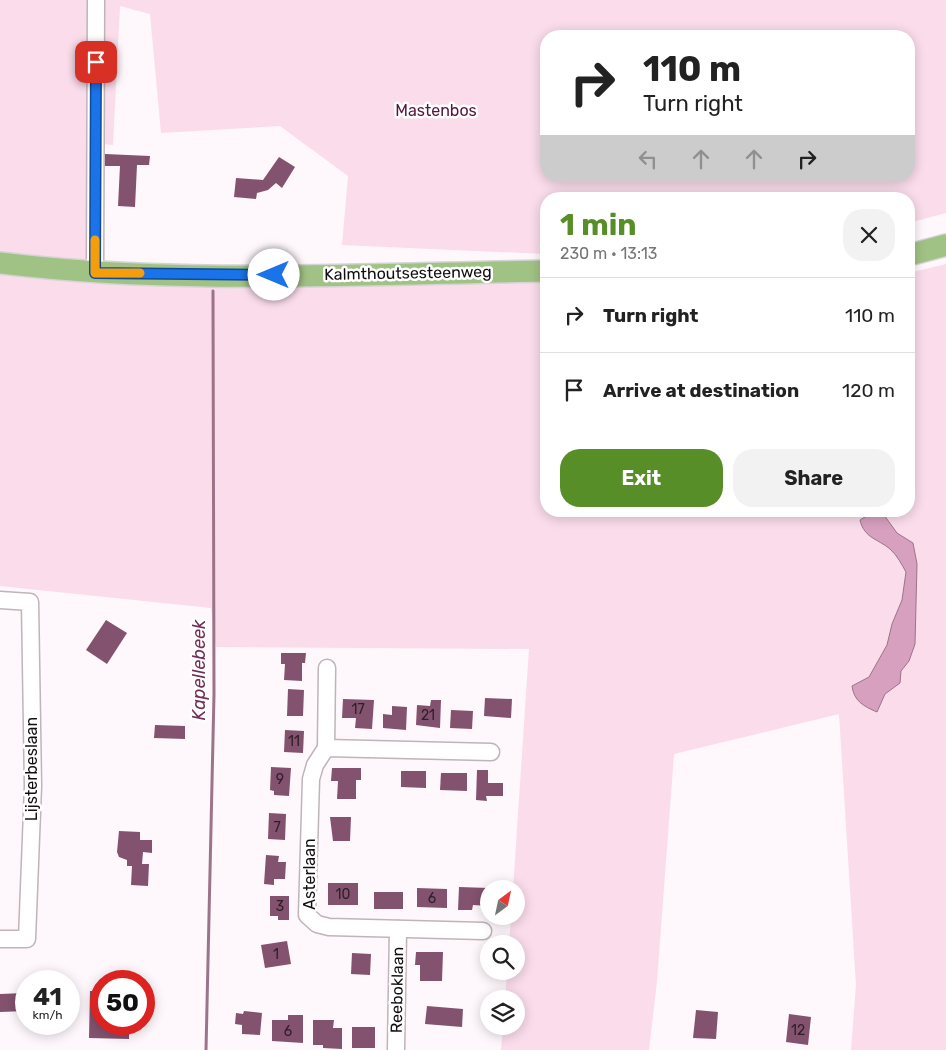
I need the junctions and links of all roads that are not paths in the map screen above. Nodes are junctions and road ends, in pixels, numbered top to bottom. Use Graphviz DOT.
graph roads {
  1 [pos="96,0"];
  2 [pos="946,232"];
  3 [pos="915,240"];
  4 [pos="946,245"];
  5 [pos="915,253"];
  6 [pos="0,263"];
  7 [pos="540,272"];
  8 [pos="95,273"];
  9 [pos="0,600"];
  10 [pos="327,668"];
  11 [pos="326,748"];
  12 [pos="491,752"];
  13 [pos="398,929"];
  14 [pos="483,931"];
  15 [pos="0,939"];
  16 [pos="396,1050"];
  1 -- 8 [label="street"];
  2 -- 3 [label="main road"];
  4 -- 5 [label="main road"];
  6 -- 8 [label="main road, Kalmthoutsesteenweg"];
  7 -- 8 [label="main road, Kalmthoutsesteenweg"];
  9 -- 15 [label="street, Lijsterbeslaan"];
  10 -- 11 [label="street, Asterlaan"];
  11 -- 12 [label="street"];
  11 -- 13 [label="street, Asterlaan"];
  13 -- 14 [label="street, Asterlaan"];
  13 -- 16 [label="street, Reeboklaan"];
}
